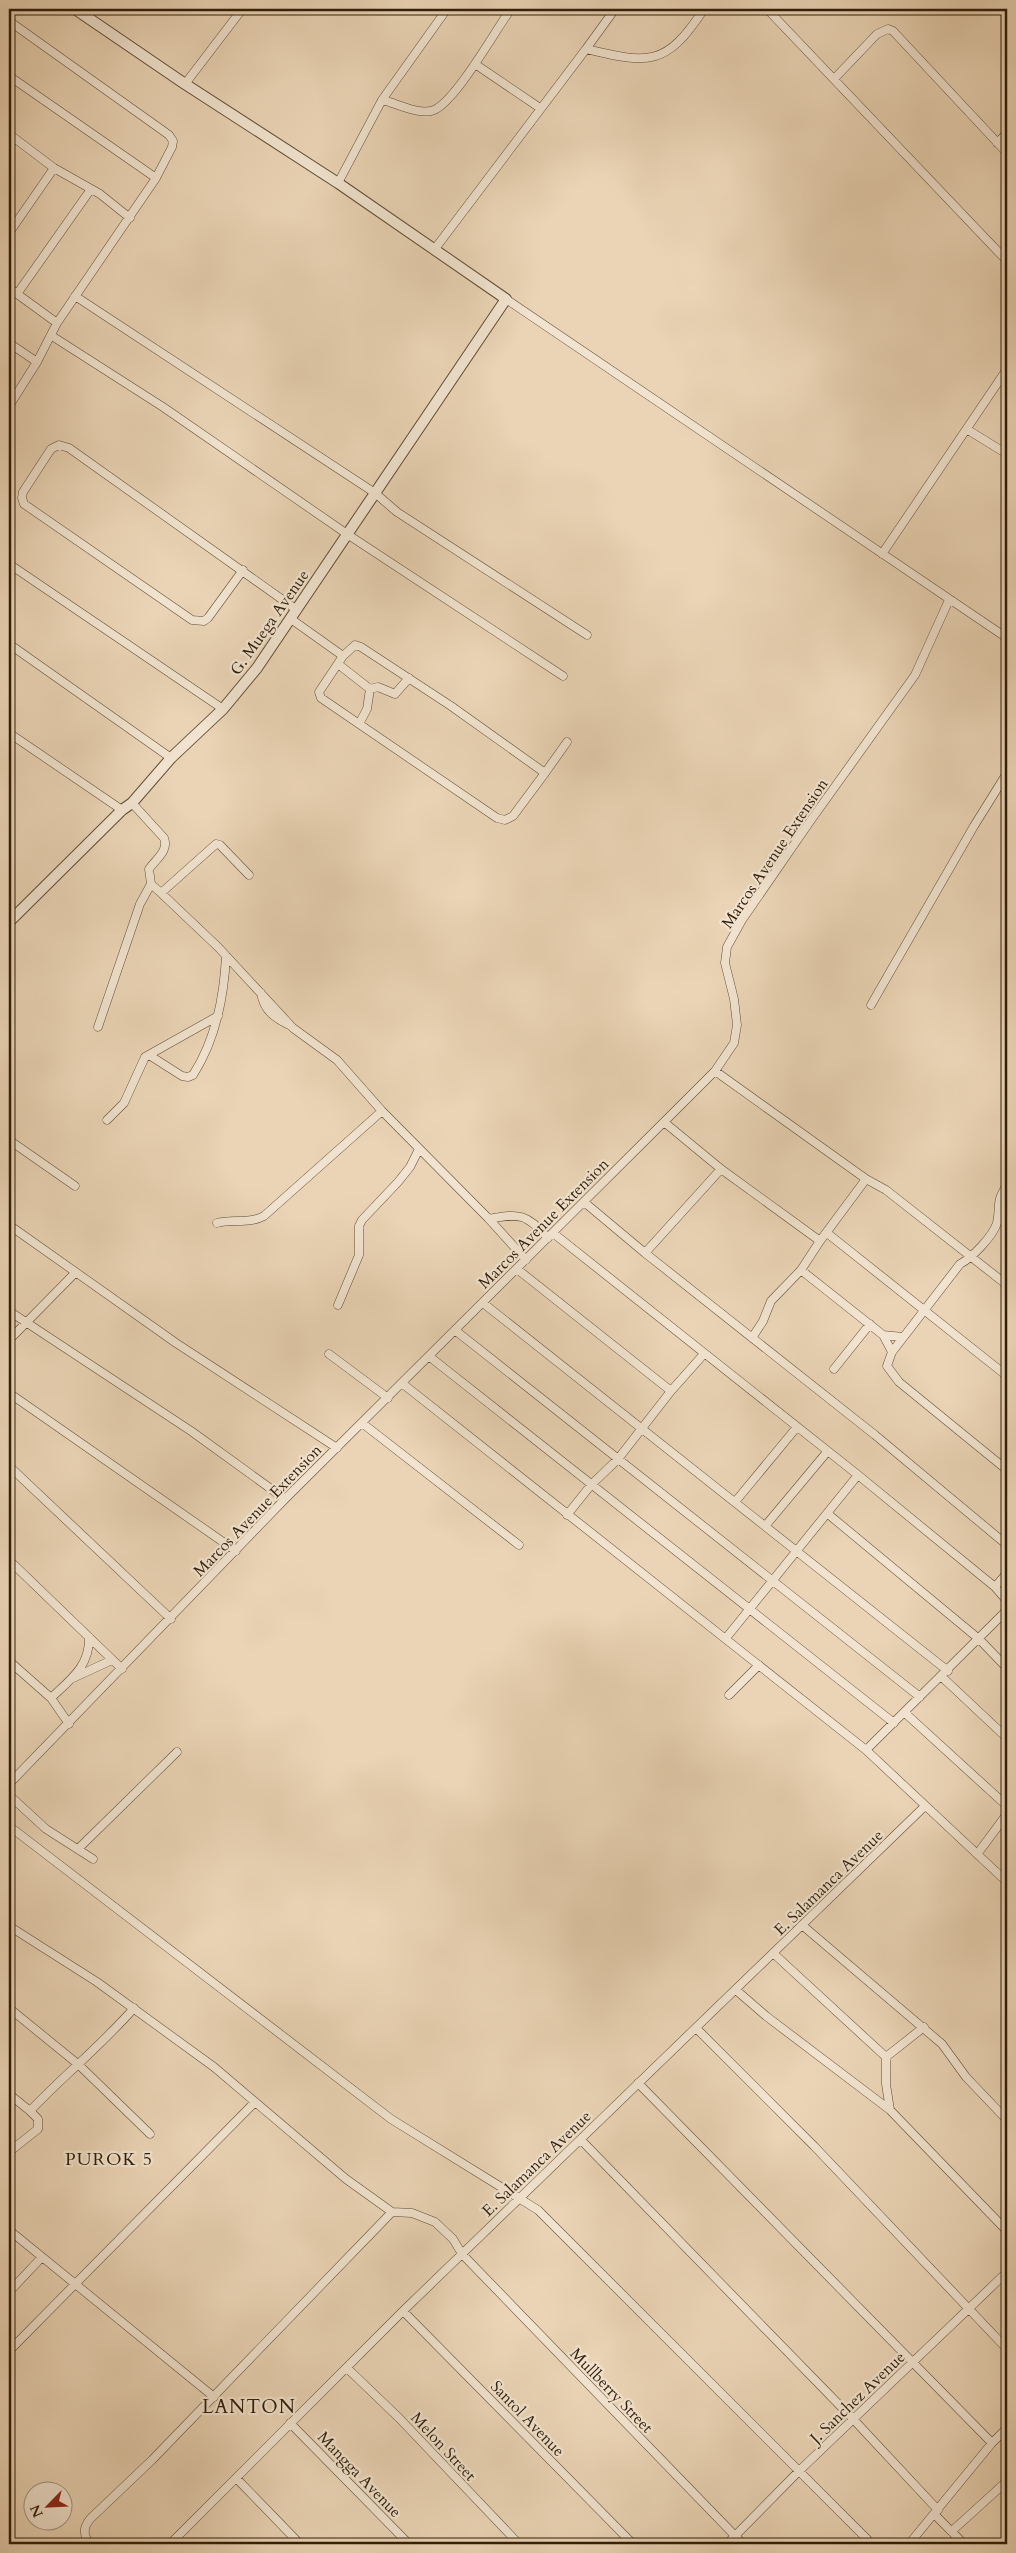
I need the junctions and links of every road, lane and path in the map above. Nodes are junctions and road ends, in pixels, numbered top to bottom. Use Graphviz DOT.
graph roads {
  1 [pos="75,9"];
  2 [pos="236,9"];
  3 [pos="447,9"];
  4 [pos="511,9"];
  5 [pos="615,9"];
  6 [pos="704,9"];
  7 [pos="767,9"];
  8 [pos="9,21"];
  9 [pos="586,49"];
  10 [pos="475,64"];
  11 [pos="9,76"];
  12 [pos="834,78"];
  13 [pos="185,84"];
  14 [pos="382,100"];
  15 [pos="540,108"];
  16 [pos="1007,133"];
  17 [pos="12,136"];
  18 [pos="997,143"];
  19 [pos="9,147"];
  20 [pos="1007,153"];
  21 [pos="54,168"];
  22 [pos="156,178"];
  23 [pos="338,183"];
  24 [pos="91,188"];
  25 [pos="130,218"];
  26 [pos="9,233"];
  27 [pos="434,250"];
  28 [pos="1007,261"];
  29 [pos="9,288"];
  30 [pos="17,294"];
  31 [pos="75,296"];
  32 [pos="506,299"];
  33 [pos="57,323"];
  34 [pos="52,336"];
  35 [pos="9,343"];
  36 [pos="37,362"];
  37 [pos="1007,369"];
  38 [pos="10,402"];
  39 [pos="968,430"];
  40 [pos="1007,454"];
  41 [pos="375,493"];
  42 [pos="347,534"];
  43 [pos="882,554"];
  44 [pos="9,564"];
  45 [pos="243,570"];
  46 [pos="949,600"];
  47 [pos="294,614"];
  48 [pos="587,635"];
  49 [pos="1007,638"];
  50 [pos="9,644"];
  51 [pos="343,656"];
  52 [pos="338,664"];
  53 [pos="564,676"];
  54 [pos="409,678"];
  55 [pos="370,689"];
  56 [pos="224,709"];
  57 [pos="360,724"];
  58 [pos="9,733"];
  59 [pos="567,742"];
  60 [pos="171,758"];
  61 [pos="545,772"];
  62 [pos="1007,773"];
  63 [pos="132,803"];
  64 [pos="122,810"];
  65 [pos="248,875"];
  66 [pos="151,884"];
  67 [pos="161,893"];
  68 [pos="11,915"];
  69 [pos="226,956"];
  70 [pos="871,1005"];
  71 [pos="218,1016"];
  72 [pos="98,1027"];
  73 [pos="149,1055"];
  74 [pos="715,1071"];
  75 [pos="382,1111"];
  76 [pos="107,1120"];
  77 [pos="664,1122"];
  78 [pos="9,1140"];
  79 [pos="419,1149"];
  80 [pos="721,1169"];
  81 [pos="866,1179"];
  82 [pos="1007,1185"];
  83 [pos="74,1186"];
  84 [pos="584,1202"];
  85 [pos="489,1218"];
  86 [pos="217,1223"];
  87 [pos="9,1225"];
  88 [pos="827,1233"];
  89 [pos="550,1236"];
  90 [pos="820,1241"];
  91 [pos="960,1249"];
  92 [pos="645,1253"];
  93 [pos="971,1258"];
  94 [pos="526,1260"];
  95 [pos="960,1264"];
  96 [pos="517,1269"];
  97 [pos="801,1270"];
  98 [pos="75,1273"];
  99 [pos="1007,1285"];
  100 [pos="483,1303"];
  101 [pos="338,1305"];
  102 [pos="9,1310"];
  103 [pos="924,1312"];
  104 [pos="25,1322"];
  105 [pos="870,1324"];
  106 [pos="456,1331"];
  107 [pos="883,1335"];
  108 [pos="903,1337"];
  109 [pos="752,1338"];
  110 [pos="9,1340"];
  111 [pos="892,1352"];
  112 [pos="329,1354"];
  113 [pos="703,1355"];
  114 [pos="430,1357"];
  115 [pos="834,1369"];
  116 [pos="1007,1376"];
  117 [pos="403,1384"];
  118 [pos="671,1391"];
  119 [pos="9,1393"];
  120 [pos="388,1398"];
  121 [pos="362,1423"];
  122 [pos="797,1427"];
  123 [pos="641,1429"];
  124 [pos="337,1448"];
  125 [pos="827,1452"];
  126 [pos="618,1459"];
  127 [pos="9,1466"];
  128 [pos="1007,1470"];
  129 [pos="858,1475"];
  130 [pos="591,1485"];
  131 [pos="285,1499"];
  132 [pos="735,1502"];
  133 [pos="567,1514"];
  134 [pos="828,1514"];
  135 [pos="766,1525"];
  136 [pos="1007,1544"];
  137 [pos="519,1545"];
  138 [pos="236,1551"];
  139 [pos="798,1552"];
  140 [pos="9,1560"];
  141 [pos="1007,1573"];
  142 [pos="774,1581"];
  143 [pos="995,1587"];
  144 [pos="1007,1601"];
  145 [pos="750,1610"];
  146 [pos="1007,1610"];
  147 [pos="171,1619"];
  148 [pos="89,1637"];
  149 [pos="726,1638"];
  150 [pos="979,1639"];
  151 [pos="112,1660"];
  152 [pos="9,1661"];
  153 [pos="759,1665"];
  154 [pos="1007,1668"];
  155 [pos="122,1669"];
  156 [pos="945,1674"];
  157 [pos="71,1679"];
  158 [pos="730,1695"];
  159 [pos="920,1697"];
  160 [pos="51,1698"];
  161 [pos="905,1713"];
  162 [pos="894,1723"];
  163 [pos="69,1724"];
  164 [pos="1007,1738"];
  165 [pos="866,1750"];
  166 [pos="177,1752"];
  167 [pos="9,1784"];
  168 [pos="9,1795"];
  169 [pos="925,1806"];
  170 [pos="1007,1806"];
  171 [pos="1007,1814"];
  172 [pos="9,1826"];
  173 [pos="78,1849"];
  174 [pos="978,1854"];
  175 [pos="93,1859"];
  176 [pos="1007,1882"];
  177 [pos="802,1925"];
  178 [pos="9,1926"];
  179 [pos="773,1953"];
  180 [pos="736,1990"];
  181 [pos="9,2008"];
  182 [pos="134,2008"];
  183 [pos="924,2027"];
  184 [pos="696,2028"];
  185 [pos="886,2057"];
  186 [pos="79,2065"];
  187 [pos="638,2083"];
  188 [pos="9,2094"];
  189 [pos="255,2102"];
  190 [pos="890,2110"];
  191 [pos="30,2111"];
  192 [pos="1007,2120"];
  193 [pos="150,2134"];
  194 [pos="581,2140"];
  195 [pos="9,2152"];
  196 [pos="521,2197"];
  197 [pos="392,2212"];
  198 [pos="9,2230"];
  199 [pos="1007,2231"];
  200 [pos="462,2254"];
  201 [pos="42,2257"];
  202 [pos="1007,2272"];
  203 [pos="74,2284"];
  204 [pos="9,2292"];
  205 [pos="969,2309"];
  206 [pos="403,2311"];
  207 [pos="1007,2349"];
  208 [pos="9,2351"];
  209 [pos="912,2364"];
  210 [pos="347,2368"];
  211 [pos="214,2397"];
  212 [pos="854,2420"];
  213 [pos="290,2423"];
  214 [pos="1007,2428"];
  215 [pos="992,2444"];
  216 [pos="799,2471"];
  217 [pos="237,2479"];
  218 [pos="1007,2481"];
  219 [pos="937,2513"];
  220 [pos="952,2531"];
  221 [pos="177,2537"];
  222 [pos="735,2537"];
  223 [pos="90,2544"];
  224 [pos="170,2544"];
  225 [pos="184,2544"];
  226 [pos="300,2544"];
  227 [pos="409,2544"];
  228 [pos="519,2544"];
  229 [pos="633,2544"];
  230 [pos="727,2544"];
  231 [pos="743,2544"];
  232 [pos="872,2544"];
  233 [pos="909,2544"];
  234 [pos="964,2544"];
  1 -- 13 [label="street"];
  2 -- 13 [label="street"];
  3 -- 14 [label="street"];
  4 -- 10 [label="street"];
  5 -- 9 [label="street"];
  6 -- 9 [label="street"];
  7 -- 12 [label="street"];
  8 -- 22 [label="street"];
  9 -- 15 [label="street"];
  10 -- 14 [label="street"];
  10 -- 15 [label="street"];
  11 -- 22 [label="street"];
  12 -- 18 [label="street"];
  12 -- 28 [label="street"];
  13 -- 23 [label="street"];
  14 -- 23 [label="street"];
  15 -- 27 [label="street"];
  16 -- 18 [label="street"];
  17 -- 19 [label="street"];
  17 -- 21 [label="street"];
  18 -- 20 [label="street"];
  21 -- 24 [label="street"];
  21 -- 26 [label="street"];
  22 -- 25 [label="street"];
  23 -- 27 [label="street"];
  24 -- 25 [label="street"];
  24 -- 30 [label="street"];
  25 -- 31 [label="street"];
  27 -- 32 [label="street"];
  29 -- 30 [label="street"];
  30 -- 33 [label="street"];
  31 -- 33 [label="street"];
  31 -- 41 [label="street"];
  32 -- 41 [label="street, G. Muega Avenue"];
  32 -- 43 [label="street"];
  33 -- 34 [label="street"];
  34 -- 36 [label="street"];
  34 -- 42 [label="street"];
  35 -- 36 [label="street"];
  36 -- 38 [label="street"];
  37 -- 39 [label="street"];
  39 -- 40 [label="street"];
  39 -- 43 [label="street"];
  41 -- 42 [label="street, G. Muega Avenue"];
  41 -- 48 [label="street"];
  42 -- 47 [label="street, G. Muega Avenue"];
  42 -- 53 [label="street"];
  43 -- 46 [label="street"];
  44 -- 56 [label="street"];
  45 -- 45 [label="street"];
  45 -- 47 [label="street"];
  46 -- 49 [label="street"];
  46 -- 74 [label="street, Marcos Avenue Extension"];
  47 -- 51 [label="street"];
  47 -- 56 [label="street, G. Muega Avenue"];
  50 -- 60 [label="street"];
  51 -- 52 [label="street"];
  51 -- 54 [label="street"];
  52 -- 55 [label="street"];
  52 -- 57 [label="street"];
  54 -- 55 [label="street"];
  54 -- 61 [label="street"];
  55 -- 57 [label="street"];
  56 -- 60 [label="street, G. Muega Avenue"];
  57 -- 61 [label="street"];
  58 -- 64 [label="street"];
  59 -- 61 [label="street"];
  60 -- 63 [label="street, G. Muega Avenue"];
  62 -- 70 [label="street"];
  63 -- 64 [label="street, G. Muega Avenue"];
  63 -- 66 [label="street"];
  64 -- 68 [label="street, G. Muega Avenue"];
  65 -- 67 [label="street"];
  66 -- 67 [label="street"];
  66 -- 72 [label="street"];
  67 -- 69 [label="street"];
  69 -- 71 [label="street"];
  69 -- 75 [label="street"];
  71 -- 73 [label="street"];
  71 -- 73 [label="street"];
  73 -- 76 [label="street"];
  74 -- 77 [label="street, Marcos Avenue Extension"];
  74 -- 81 [label="street"];
  75 -- 79 [label="street"];
  75 -- 86 [label="street"];
  77 -- 80 [label="street"];
  77 -- 84 [label="street, Marcos Avenue Extension"];
  78 -- 83 [label="street"];
  79 -- 85 [label="street"];
  79 -- 101 [label="street"];
  80 -- 90 [label="street"];
  80 -- 92 [label="street"];
  81 -- 88 [label="street"];
  81 -- 91 [label="street"];
  82 -- 93 [label="street"];
  84 -- 89 [label="street, Marcos Avenue Extension"];
  84 -- 92 [label="street"];
  85 -- 89 [label="street"];
  85 -- 94 [label="street"];
  87 -- 98 [label="street"];
  88 -- 90 [label="street"];
  88 -- 103 [label="street"];
  89 -- 94 [label="street, Marcos Avenue Extension"];
  89 -- 113 [label="street"];
  90 -- 97 [label="street"];
  91 -- 93 [label="street"];
  91 -- 95 [label="street"];
  92 -- 109 [label="street"];
  93 -- 95 [label="street"];
  93 -- 99 [label="street"];
  94 -- 96 [label="street, Marcos Avenue Extension"];
  95 -- 103 [label="street"];
  96 -- 100 [label="street, Marcos Avenue Extension"];
  96 -- 118 [label="street"];
  97 -- 105 [label="street"];
  97 -- 109 [label="street"];
  98 -- 104 [label="street"];
  98 -- 124 [label="street"];
  100 -- 106 [label="street, Marcos Avenue Extension"];
  100 -- 123 [label="street"];
  102 -- 104 [label="street"];
  103 -- 108 [label="street"];
  103 -- 116 [label="street"];
  104 -- 110 [label="street"];
  104 -- 131 [label="street"];
  105 -- 107 [label="street"];
  105 -- 115 [label="street"];
  106 -- 114 [label="street, Marcos Avenue Extension"];
  106 -- 126 [label="street"];
  107 -- 108 [label="street"];
  107 -- 111 [label="street"];
  108 -- 111 [label="street"];
  109 -- 136 [label="street"];
  111 -- 128 [label="street"];
  112 -- 120 [label="street"];
  113 -- 118 [label="street"];
  113 -- 122 [label="street"];
  114 -- 117 [label="street, Marcos Avenue Extension"];
  114 -- 130 [label="street"];
  117 -- 120 [label="street, Marcos Avenue Extension"];
  117 -- 133 [label="street"];
  118 -- 123 [label="street"];
  119 -- 138 [label="street"];
  120 -- 121 [label="street, Marcos Avenue Extension"];
  121 -- 124 [label="street, Marcos Avenue Extension"];
  121 -- 137 [label="street"];
  122 -- 125 [label="street"];
  122 -- 132 [label="street"];
  123 -- 126 [label="street"];
  123 -- 132 [label="street"];
  124 -- 131 [label="street, Marcos Avenue Extension"];
  125 -- 129 [label="street"];
  125 -- 135 [label="street"];
  126 -- 130 [label="street"];
  126 -- 142 [label="street"];
  127 -- 147 [label="street"];
  129 -- 134 [label="street"];
  129 -- 143 [label="street"];
  130 -- 133 [label="street"];
  130 -- 145 [label="street"];
  131 -- 138 [label="street, Marcos Avenue Extension"];
  132 -- 135 [label="street"];
  133 -- 149 [label="street"];
  134 -- 139 [label="street"];
  134 -- 150 [label="street"];
  135 -- 139 [label="street"];
  138 -- 147 [label="street, Marcos Avenue Extension"];
  139 -- 142 [label="street"];
  139 -- 156 [label="street"];
  140 -- 148 [label="street"];
  141 -- 143 [label="street"];
  142 -- 145 [label="street"];
  142 -- 159 [label="street"];
  143 -- 144 [label="street"];
  145 -- 149 [label="street"];
  145 -- 162 [label="street"];
  146 -- 150 [label="street"];
  147 -- 155 [label="street, Marcos Avenue Extension"];
  148 -- 151 [label="street"];
  148 -- 157 [label="street"];
  149 -- 153 [label="street"];
  150 -- 154 [label="street"];
  150 -- 156 [label="street"];
  151 -- 155 [label="street"];
  151 -- 157 [label="street"];
  152 -- 160 [label="street"];
  153 -- 158 [label="street"];
  153 -- 165 [label="street"];
  155 -- 163 [label="street, Marcos Avenue Extension"];
  156 -- 159 [label="street"];
  156 -- 164 [label="street"];
  157 -- 160 [label="street"];
  159 -- 161 [label="street"];
  160 -- 163 [label="street"];
  161 -- 162 [label="street"];
  161 -- 170 [label="street"];
  162 -- 165 [label="street"];
  163 -- 167 [label="street, Marcos Avenue Extension"];
  165 -- 169 [label="street"];
  166 -- 173 [label="street"];
  168 -- 173 [label="street"];
  169 -- 174 [label="street"];
  169 -- 177 [label="street, E. Salamanca Avenue"];
  171 -- 174 [label="street"];
  172 -- 196 [label="street"];
  173 -- 175 [label="street"];
  174 -- 176 [label="street"];
  177 -- 179 [label="street, E. Salamanca Avenue"];
  177 -- 183 [label="street"];
  178 -- 182 [label="street"];
  179 -- 180 [label="street, E. Salamanca Avenue"];
  179 -- 185 [label="street"];
  180 -- 184 [label="street, E. Salamanca Avenue"];
  180 -- 190 [label="street"];
  181 -- 186 [label="street"];
  182 -- 186 [label="street"];
  182 -- 189 [label="street"];
  183 -- 185 [label="street"];
  183 -- 192 [label="street"];
  184 -- 187 [label="street, E. Salamanca Avenue"];
  184 -- 205 [label="street"];
  185 -- 190 [label="street"];
  186 -- 191 [label="street"];
  186 -- 193 [label="street"];
  187 -- 194 [label="street, E. Salamanca Avenue"];
  187 -- 209 [label="street"];
  188 -- 191 [label="street"];
  189 -- 197 [label="street"];
  189 -- 203 [label="street"];
  190 -- 199 [label="street"];
  191 -- 195 [label="street"];
  194 -- 196 [label="street, E. Salamanca Avenue"];
  194 -- 212 [label="street"];
  196 -- 200 [label="street, E. Salamanca Avenue"];
  196 -- 216 [label="street"];
  197 -- 200 [label="street, Mullberry Street"];
  197 -- 211 [label="street"];
  198 -- 201 [label="street"];
  200 -- 206 [label="street, E. Salamanca Avenue"];
  200 -- 222 [label="street, Mullberry Street"];
  201 -- 203 [label="street"];
  201 -- 204 [label="street"];
  202 -- 205 [label="street, J. Sanchez Avenue"];
  203 -- 208 [label="street"];
  203 -- 211 [label="street"];
  205 -- 207 [label="street"];
  205 -- 209 [label="street, J. Sanchez Avenue"];
  206 -- 210 [label="street, E. Salamanca Avenue"];
  206 -- 229 [label="street, Santol Avenue"];
  209 -- 212 [label="street, J. Sanchez Avenue"];
  209 -- 215 [label="street"];
  210 -- 213 [label="street, E. Salamanca Avenue"];
  210 -- 228 [label="street, Melon Street"];
  211 -- 223 [label="street"];
  212 -- 216 [label="street, J. Sanchez Avenue"];
  212 -- 219 [label="street"];
  213 -- 217 [label="street, E. Salamanca Avenue"];
  213 -- 227 [label="street, Mangga Avenue"];
  214 -- 215 [label="street"];
  215 -- 219 [label="street"];
  216 -- 222 [label="street, J. Sanchez Avenue"];
  216 -- 232 [label="street"];
  217 -- 221 [label="street, E. Salamanca Avenue"];
  217 -- 226 [label="street"];
  218 -- 220 [label="street"];
  219 -- 220 [label="street"];
  219 -- 233 [label="street"];
  220 -- 234 [label="street"];
  221 -- 224 [label="street, E. Salamanca Avenue"];
  221 -- 225 [label="street"];
  222 -- 230 [label="street, J. Sanchez Avenue"];
  222 -- 231 [label="street, Mullberry Street"];
}
